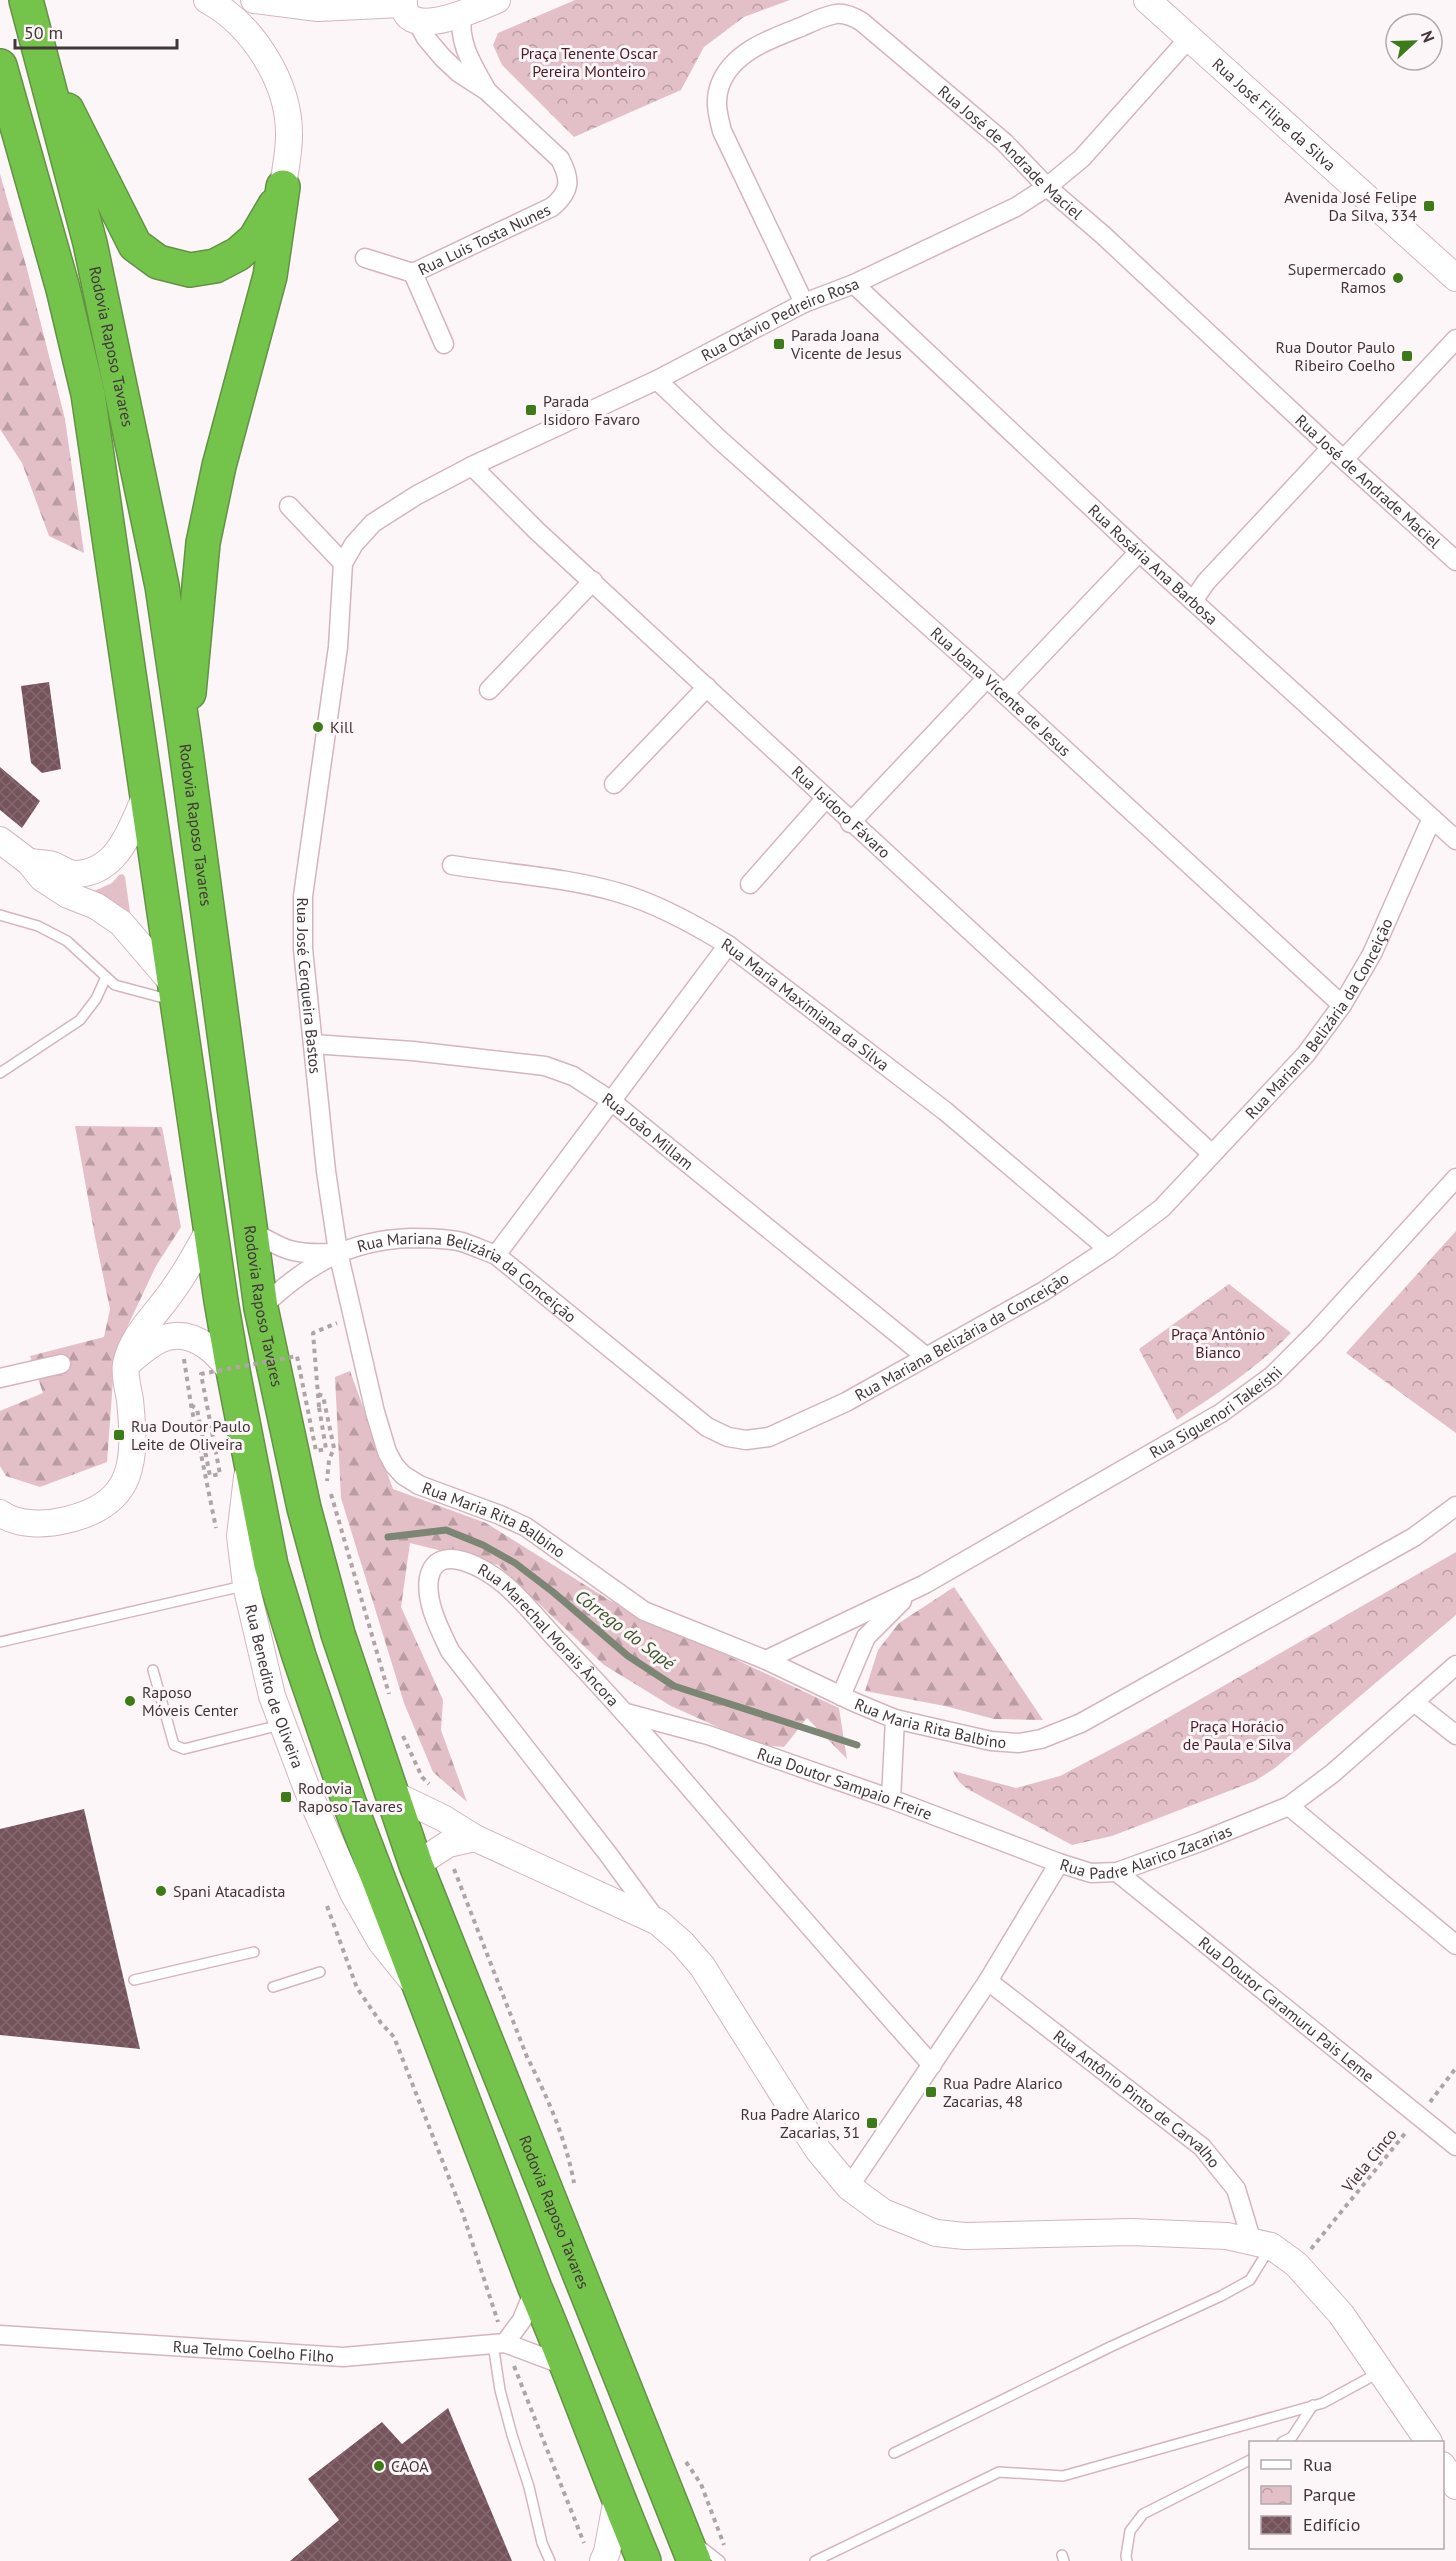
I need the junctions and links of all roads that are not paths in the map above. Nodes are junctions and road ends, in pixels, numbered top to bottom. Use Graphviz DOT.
graph roads {
  1 [pos="26,0"];
  2 [pos="207,0"];
  3 [pos="254,0"];
  4 [pos="496,0"];
  5 [pos="1147,0"];
  6 [pos="408,8"];
  7 [pos="462,14"];
  8 [pos="1190,36"];
  9 [pos="40,59"];
  10 [pos="0,66"];
  11 [pos="487,91"];
  12 [pos="283,187"];
  13 [pos="1047,187"];
  14 [pos="365,258"];
  15 [pos="413,273"];
  16 [pos="1456,278"];
  17 [pos="854,284"];
  18 [pos="804,303"];
  19 [pos="1456,339"];
  20 [pos="444,344"];
  21 [pos="657,380"];
  22 [pos="1338,453"];
  23 [pos="472,466"];
  24 [pos="289,506"];
  25 [pos="1139,552"];
  26 [pos="1456,561"];
  27 [pos="343,563"];
  28 [pos="593,581"];
  29 [pos="1193,601"];
  30 [pos="987,678"];
  31 [pos="707,687"];
  32 [pos="489,690"];
  33 [pos="1004,694"];
  34 [pos="184,736"];
  35 [pos="614,784"];
  36 [pos="146,795"];
  37 [pos="826,798"];
  38 [pos="1432,818"];
  39 [pos="850,823"];
  40 [pos="0,840"];
  41 [pos="1456,840"];
  42 [pos="29,862"];
  43 [pos="452,865"];
  44 [pos="750,884"];
  45 [pos="0,915"];
  46 [pos="728,945"];
  47 [pos="106,977"];
  48 [pos="176,994"];
  49 [pos="1342,1005"];
  50 [pos="312,1044"];
  51 [pos="0,1073"];
  52 [pos="610,1100"];
  53 [pos="1212,1154"];
  54 [pos="1456,1178"];
  55 [pos="210,1228"];
  56 [pos="250,1230"];
  57 [pos="1108,1249"];
  58 [pos="338,1252"];
  59 [pos="496,1255"];
  60 [pos="261,1308"];
  61 [pos="925,1356"];
  62 [pos="61,1364"];
  63 [pos="125,1365"];
  64 [pos="234,1376"];
  65 [pos="0,1378"];
  66 [pos="249,1455"];
  67 [pos="403,1475"];
  68 [pos="1456,1506"];
  69 [pos="0,1513"];
  70 [pos="925,1584"];
  71 [pos="246,1585"];
  72 [pos="0,1642"];
  73 [pos="766,1660"];
  74 [pos="1456,1665"];
  75 [pos="153,1670"];
  76 [pos="841,1696"];
  77 [pos="1414,1702"];
  78 [pos="626,1713"];
  79 [pos="895,1719"];
  80 [pos="283,1724"];
  81 [pos="1456,1735"];
  82 [pos="393,1794"];
  83 [pos="891,1799"];
  84 [pos="1289,1806"];
  85 [pos="467,1839"];
  86 [pos="1059,1863"];
  87 [pos="416,1865"];
  88 [pos="1117,1872"];
  89 [pos="658,1922"];
  90 [pos="1456,1945"];
  91 [pos="254,1952"];
  92 [pos="320,1972"];
  93 [pos="134,1980"];
  94 [pos="988,1981"];
  95 [pos="273,1988"];
  96 [pos="423,1994"];
  97 [pos="932,2065"];
  98 [pos="1456,2146"];
  99 [pos="849,2187"];
  100 [pos="1261,2244"];
  101 [pos="536,2288"];
  102 [pos="0,2335"];
  103 [pos="499,2344"];
  104 [pos="569,2367"];
  105 [pos="1380,2372"];
  106 [pos="1313,2405"];
  107 [pos="1284,2441"];
  108 [pos="1428,2441"];
  109 [pos="894,2453"];
  110 [pos="1249,2461"];
  111 [pos="617,2498"];
  112 [pos="682,2530"];
  113 [pos="602,2556"];
  114 [pos="550,2561"];
  115 [pos="644,2561"];
  116 [pos="694,2561"];
  117 [pos="720,2561"];
  118 [pos="815,2561"];
  119 [pos="1127,2561"];
  1 -- 9 [label="highway, Rodovia Raposo Tavares"];
  2 -- 12 [label="main road"];
  3 -- 6 [label="main road"];
  4 -- 7 [label="main road"];
  5 -- 8 [label="main road, Rua José Filipe da Silva"];
  6 -- 7 [label="main road"];
  6 -- 11 [label="street"];
  7 -- 11 [label="street"];
  8 -- 13 [label="street, Rua Otávio Pedreiro Rosa"];
  8 -- 16 [label="main road, Rua José Filipe da Silva"];
  9 -- 12 [label="highway"];
  9 -- 34 [label="highway, Rodovia Raposo Tavares"];
  10 -- 36 [label="highway"];
  11 -- 15 [label="street, Rua Luis Tosta Nunes"];
  12 -- 34 [label="highway"];
  13 -- 17 [label="street, Rua Otávio Pedreiro Rosa"];
  13 -- 18 [label="street, Rua José de Andrade Maciel"];
  13 -- 22 [label="street, Rua José de Andrade Maciel"];
  14 -- 15 [label="street, Rua Luis Tosta Nunes"];
  15 -- 20 [label="street"];
  17 -- 18 [label="street, Rua Otávio Pedreiro Rosa"];
  17 -- 25 [label="street, Rua Rosária Ana Barbosa"];
  18 -- 21 [label="street, Rua Otávio Pedreiro Rosa"];
  19 -- 22 [label="street"];
  21 -- 23 [label="street, Rua Otávio Pedreiro Rosa"];
  21 -- 30 [label="street, Rua Joana Vicente de Jesus"];
  22 -- 26 [label="street, Rua José de Andrade Maciel"];
  22 -- 29 [label="street"];
  23 -- 27 [label="street, Rua Otávio Pedreiro Rosa"];
  23 -- 28 [label="street, Rua Isidoro Fávaro"];
  24 -- 27 [label="street"];
  25 -- 29 [label="street, Rua Rosária Ana Barbosa"];
  25 -- 33 [label="street"];
  27 -- 50 [label="street, Rua José Cerqueira Bastos"];
  28 -- 31 [label="street, Rua Isidoro Fávaro"];
  28 -- 32 [label="street"];
  29 -- 38 [label="street, Rua Rosária Ana Barbosa"];
  30 -- 33 [label="street, Rua Joana Vicente de Jesus"];
  30 -- 39 [label="street"];
  31 -- 35 [label="street"];
  31 -- 37 [label="street, Rua Isidoro Fávaro"];
  33 -- 49 [label="street, Rua Joana Vicente de Jesus"];
  34 -- 56 [label="highway, Rodovia Raposo Tavares"];
  36 -- 42 [label="main road"];
  36 -- 48 [label="highway"];
  37 -- 39 [label="street, Rua Isidoro Fávaro"];
  37 -- 44 [label="street"];
  38 -- 41 [label="street, Rua Rosária Ana Barbosa"];
  38 -- 49 [label="street, Rua Mariana Belizária da Conceição"];
  39 -- 53 [label="street, Rua Isidoro Fávaro"];
  40 -- 42 [label="main road"];
  42 -- 48 [label="main road"];
  43 -- 46 [label="street, Rua Maria Maximiana da Silva"];
  45 -- 47 [label="lane"];
  46 -- 52 [label="street"];
  46 -- 57 [label="street, Rua Maria Maximiana da Silva"];
  47 -- 48 [label="lane"];
  47 -- 51 [label="lane"];
  48 -- 55 [label="highway"];
  49 -- 53 [label="street, Rua Mariana Belizária da Conceição"];
  50 -- 52 [label="street, Rua João Millam"];
  50 -- 58 [label="street, Rua José Cerqueira Bastos"];
  52 -- 59 [label="street"];
  52 -- 61 [label="street, Rua João Millam"];
  53 -- 57 [label="street, Rua Mariana Belizária da Conceição"];
  54 -- 70 [label="street, Rua Siguenori Takeishi"];
  55 -- 63 [label="main road"];
  55 -- 64 [label="highway"];
  56 -- 58 [label="street, Rua Mariana Belizária da Conceição"];
  56 -- 60 [label="highway, Rodovia Raposo Tavares"];
  57 -- 61 [label="street, Rua Mariana Belizária da Conceição"];
  58 -- 59 [label="street, Rua Mariana Belizária da Conceição"];
  58 -- 60 [label="street, Rua Mariana Belizária da Conceição"];
  58 -- 67 [label="street, Rua José Cerqueira Bastos"];
  59 -- 61 [label="street, Rua Mariana Belizária da Conceição"];
  60 -- 82 [label="highway, Rodovia Raposo Tavares"];
  62 -- 65 [label="street"];
  63 -- 64 [label="main road"];
  63 -- 69 [label="main road"];
  64 -- 66 [label="highway"];
  66 -- 71 [label="main road, Rua Benedito de Oliveira"];
  66 -- 96 [label="highway"];
  67 -- 73 [label="street, Rua Maria Rita Balbino"];
  68 -- 79 [label="street, Rua Maria Rita Balbino"];
  70 -- 73 [label="street, Rua Siguenori Takeishi"];
  70 -- 76 [label="street, Rua Siguenori Takeishi"];
  71 -- 72 [label="lane"];
  71 -- 80 [label="main road, Rua Benedito de Oliveira"];
  73 -- 76 [label="street, Rua Maria Rita Balbino"];
  74 -- 77 [label="street, Rua Padre Alarico Zacarias"];
  75 -- 80 [label="lane"];
  76 -- 79 [label="street, Rua Maria Rita Balbino"];
  77 -- 81 [label="street"];
  77 -- 84 [label="street, Rua Padre Alarico Zacarias"];
  78 -- 83 [label="street, Rua Doutor Sampaio Freire"];
  78 -- 89 [label="street, Rua Marechal Morais Âncora"];
  78 -- 97 [label="street, Rua Marechal Morais Âncora"];
  79 -- 83 [label="street"];
  80 -- 96 [label="main road, Rua Benedito de Oliveira"];
  82 -- 85 [label="main road"];
  82 -- 87 [label="highway, Rodovia Raposo Tavares"];
  83 -- 86 [label="street, Rua Doutor Sampaio Freire"];
  84 -- 88 [label="street, Rua Padre Alarico Zacarias"];
  84 -- 90 [label="street"];
  85 -- 87 [label="main road"];
  85 -- 89 [label="main road"];
  86 -- 88 [label="street, Rua Padre Alarico Zacarias"];
  86 -- 94 [label="street, Rua Padre Alarico Zacarias"];
  87 -- 112 [label="highway, Rodovia Raposo Tavares"];
  88 -- 98 [label="street, Rua Doutor Caramuru Pais Leme"];
  89 -- 99 [label="main road"];
  91 -- 93 [label="lane"];
  92 -- 95 [label="lane"];
  94 -- 97 [label="street, Rua Padre Alarico Zacarias"];
  94 -- 100 [label="street, Rua Antônio Pinto de Carvalho"];
  96 -- 101 [label="highway"];
  97 -- 99 [label="street, Rua Padre Alarico Zacarias"];
  99 -- 100 [label="main road"];
  100 -- 105 [label="main road"];
  100 -- 109 [label="lane"];
  101 -- 103 [label="street"];
  101 -- 104 [label="highway"];
  102 -- 103 [label="street, Rua Telmo Coelho Filho"];
  103 -- 104 [label="street, Rua Telmo Coelho Filho"];
  103 -- 114 [label="lane"];
  104 -- 111 [label="highway"];
  105 -- 106 [label="lane"];
  105 -- 108 [label="main road"];
  106 -- 107 [label="lane"];
  106 -- 118 [label="lane"];
  110 -- 119 [label="lane"];
  111 -- 113 [label="main road"];
  111 -- 115 [label="highway"];
  112 -- 116 [label="highway, Rodovia Raposo Tavares"];
  112 -- 117 [label="lane"];
}
